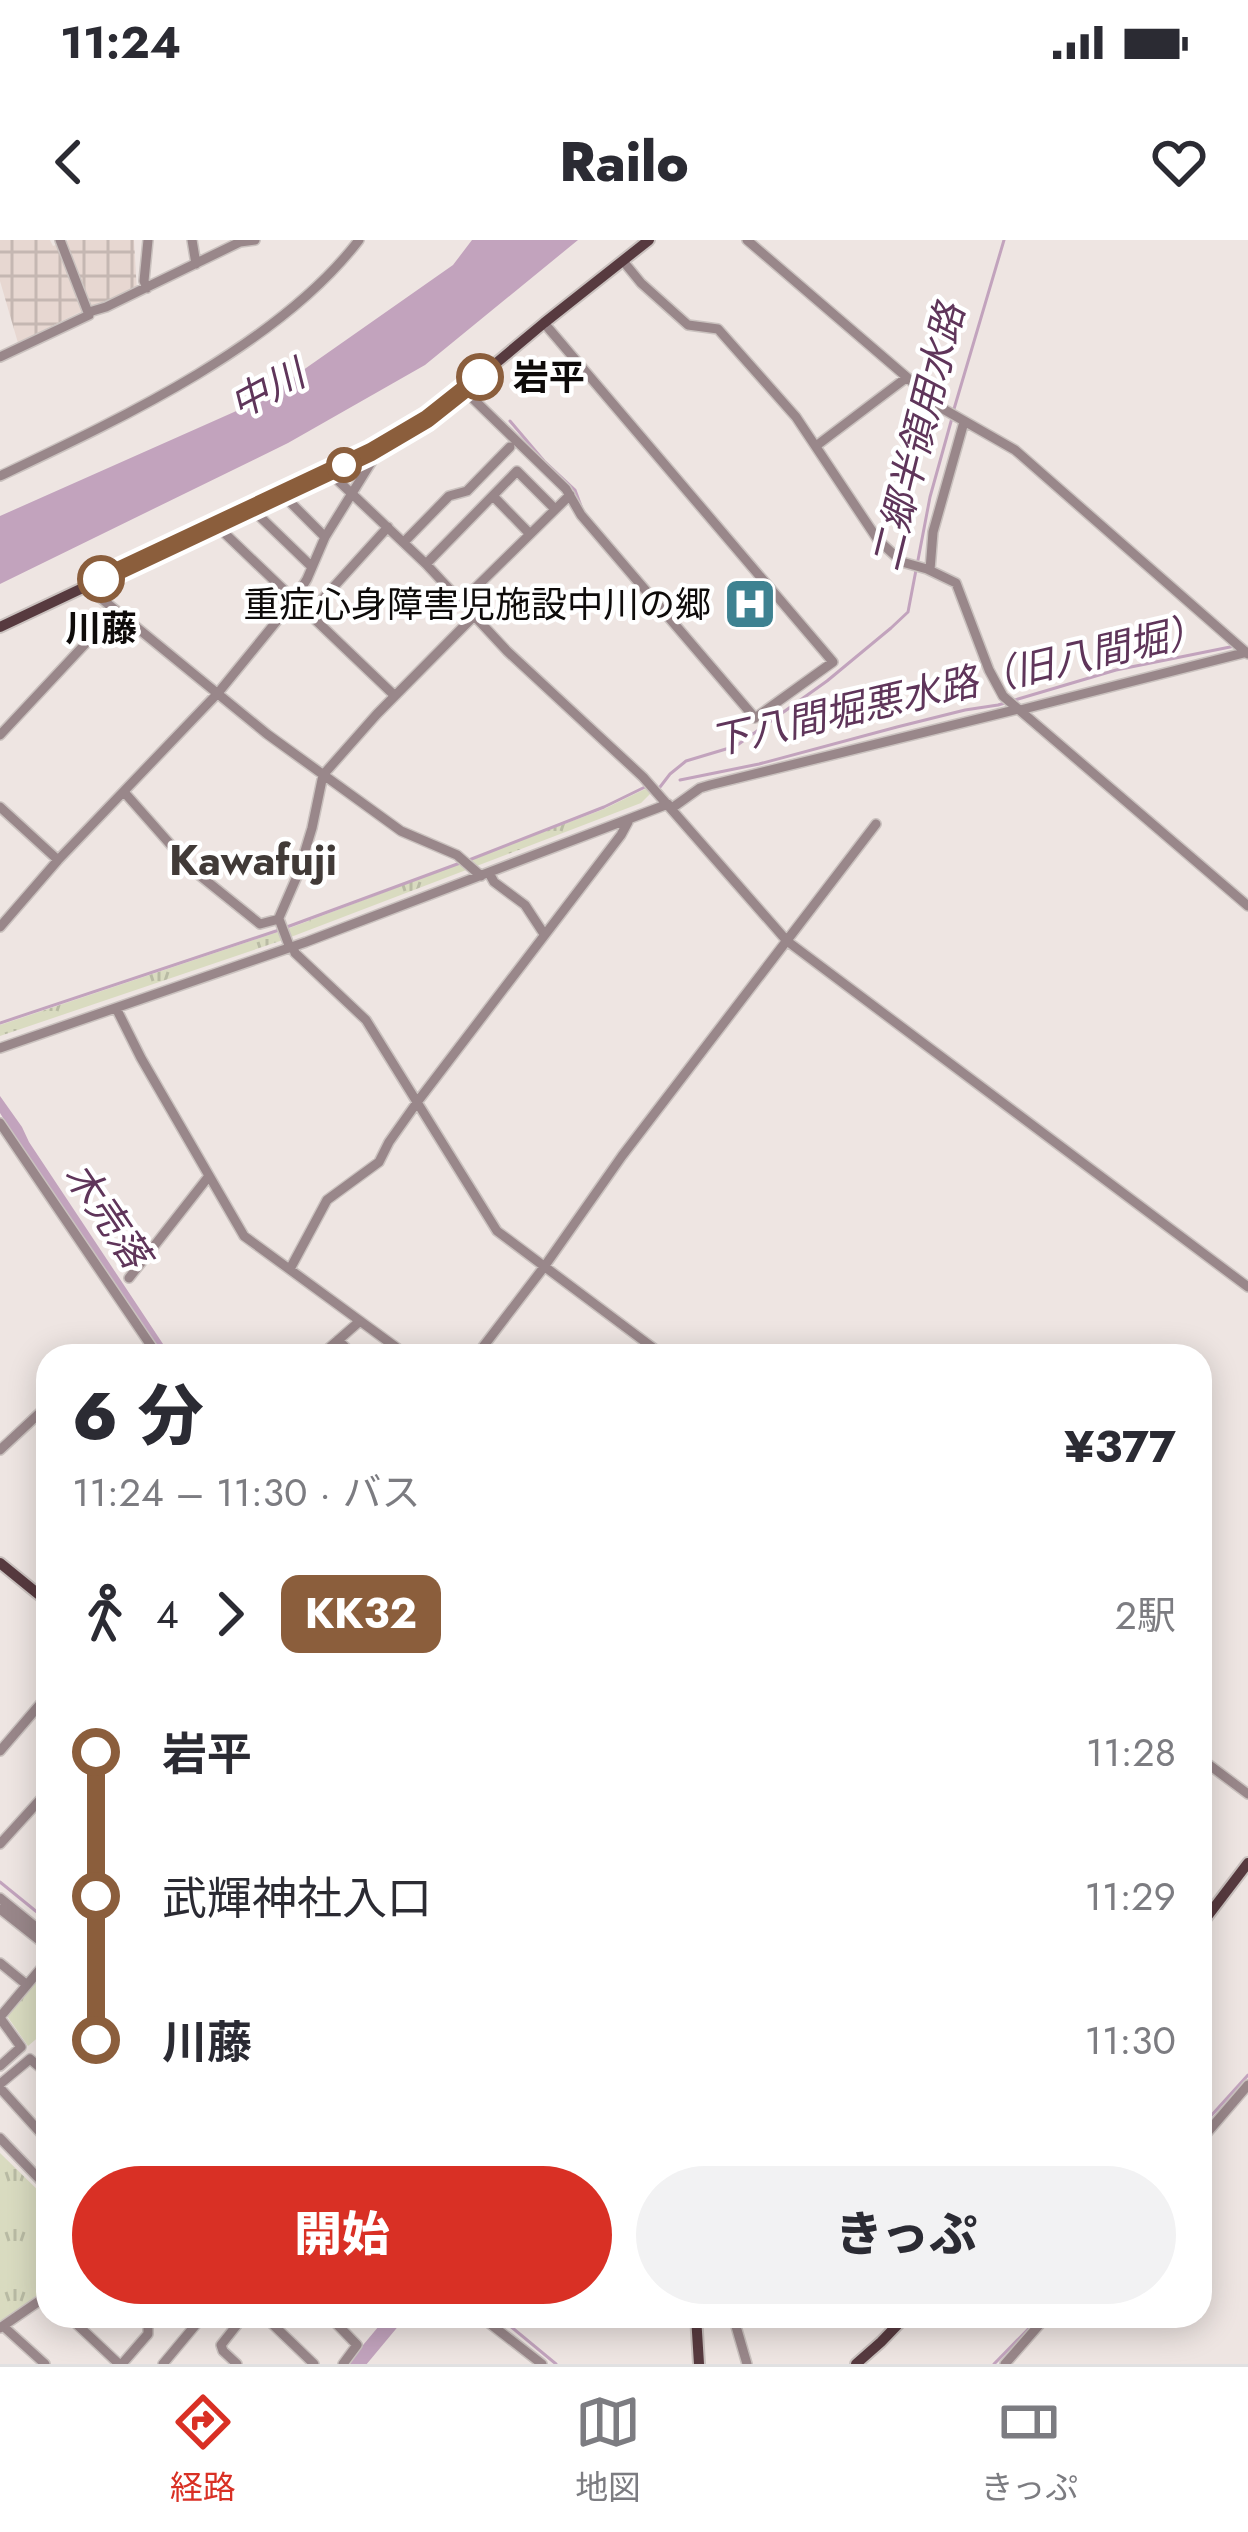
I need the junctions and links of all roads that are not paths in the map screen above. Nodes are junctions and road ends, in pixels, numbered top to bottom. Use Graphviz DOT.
graph roads {
  1 [pos="60,240"];
  2 [pos="148,240"];
  3 [pos="192,240"];
  4 [pos="255,240"];
  5 [pos="359,240"];
  6 [pos="649,240"];
  7 [pos="747,240"];
  8 [pos="239,241"];
  9 [pos="623,261"];
  10 [pos="196,265"];
  11 [pos="147,288"];
  12 [pos="89,312"];
  13 [pos="544,322"];
  14 [pos="0,357"];
  15 [pos="907,378"];
  16 [pos="464,390"];
  17 [pos="964,422"];
  18 [pos="816,446"];
  19 [pos="510,447"];
  20 [pos="371,452"];
  21 [pos="329,472"];
  22 [pos="0,476"];
  23 [pos="469,489"];
  24 [pos="351,491"];
  25 [pos="283,494"];
  26 [pos="570,494"];
  27 [pos="488,500"];
  28 [pos="554,508"];
  29 [pos="252,509"];
  30 [pos="216,525"];
  31 [pos="388,527"];
  32 [pos="529,533"];
  33 [pos="325,537"];
  34 [pos="404,542"];
  35 [pos="426,564"];
  36 [pos="312,567"];
  37 [pos="929,570"];
  38 [pos="86,586"];
  39 [pos="294,600"];
  40 [pos="462,601"];
  41 [pos="116,611"];
  42 [pos="309,614"];
  43 [pos="475,614"];
  44 [pos="0,627"];
  45 [pos="1247,653"];
  46 [pos="218,693"];
  47 [pos="394,695"];
  48 [pos="1017,708"];
  49 [pos="0,735"];
  50 [pos="323,775"];
  51 [pos="124,792"];
  52 [pos="667,803"];
  53 [pos="0,807"];
  54 [pos="628,820"];
  55 [pos="876,824"];
  56 [pos="58,860"];
  57 [pos="478,870"];
  58 [pos="0,905"];
  59 [pos="1248,906"];
  60 [pos="11,914"];
  61 [pos="279,920"];
  62 [pos="0,927"];
  63 [pos="544,934"];
  64 [pos="787,941"];
  65 [pos="289,942"];
  66 [pos="116,1008"];
  67 [pos="0,1048"];
  68 [pos="418,1101"];
  69 [pos="0,1123"];
  70 [pos="209,1176"];
  71 [pos="544,1267"];
  72 [pos="290,1269"];
  73 [pos="128,1278"];
  74 [pos="1248,1287"];
  75 [pos="360,1321"];
  76 [pos="338,1340"];
  77 [pos="150,1344"];
  78 [pos="334,1344"];
  79 [pos="342,1344"];
  80 [pos="392,1344"];
  81 [pos="485,1344"];
  82 [pos="648,1344"];
  83 [pos="36,1416"];
  84 [pos="0,1450"];
  85 [pos="0,1562"];
  86 [pos="36,1592"];
  87 [pos="36,1709"];
  88 [pos="0,1751"];
  89 [pos="1212,1767"];
  90 [pos="1248,1794"];
  91 [pos="36,1804"];
  92 [pos="0,1844"];
  93 [pos="1248,1863"];
  94 [pos="0,1898"];
  95 [pos="0,1909"];
  96 [pos="1212,1910"];
  97 [pos="36,1927"];
  98 [pos="36,1938"];
  99 [pos="0,1963"];
  100 [pos="36,1974"];
  101 [pos="27,1985"];
  102 [pos="0,2018"];
  103 [pos="36,2064"];
  104 [pos="0,2066"];
  105 [pos="1248,2084"];
  106 [pos="0,2086"];
  107 [pos="1212,2126"];
  108 [pos="36,2127"];
  109 [pos="0,2138"];
  110 [pos="36,2176"];
  111 [pos="36,2304"];
  112 [pos="2,2327"];
  113 [pos="81,2328"];
  114 [pos="148,2328"];
  115 [pos="192,2328"];
  116 [pos="234,2328"];
  117 [pos="276,2328"];
  118 [pos="342,2328"];
  119 [pos="496,2328"];
  120 [pos="697,2328"];
  121 [pos="737,2328"];
  122 [pos="894,2328"];
  123 [pos="1036,2328"];
  124 [pos="45,2364"];
  125 [pos="120,2364"];
  126 [pos="163,2364"];
  127 [pos="237,2364"];
  128 [pos="314,2364"];
  129 [pos="344,2364"];
  130 [pos="542,2364"];
  131 [pos="699,2364"];
  132 [pos="748,2364"];
  133 [pos="856,2364"];
  134 [pos="1005,2364"];
  1 -- 12 [label="street"];
  2 -- 11 [label="street"];
  3 -- 10 [label="street"];
  4 -- 8 [label="street"];
  5 -- 22 [label="street"];
  6 -- 9 [label="main road"];
  7 -- 15 [label="street"];
  8 -- 10 [label="street"];
  9 -- 13 [label="main road"];
  9 -- 18 [label="street"];
  10 -- 11 [label="street"];
  11 -- 12 [label="street"];
  12 -- 14 [label="street"];
  13 -- 16 [label="main road"];
  13 -- 26 [label="street"];
  15 -- 17 [label="street"];
  15 -- 18 [label="street"];
  16 -- 20 [label="main road"];
  16 -- 26 [label="street"];
  17 -- 37 [label="street"];
  17 -- 45 [label="street"];
  18 -- 37 [label="street"];
  19 -- 23 [label="street"];
  20 -- 21 [label="main road"];
  20 -- 24 [label="street"];
  21 -- 24 [label="street"];
  21 -- 25 [label="main road"];
  23 -- 27 [label="street"];
  23 -- 34 [label="street"];
  24 -- 31 [label="street"];
  24 -- 33 [label="street"];
  25 -- 29 [label="main road"];
  25 -- 33 [label="street"];
  26 -- 28 [label="street"];
  27 -- 28 [label="street"];
  27 -- 32 [label="street"];
  27 -- 35 [label="street"];
  28 -- 32 [label="street"];
  29 -- 30 [label="main road"];
  29 -- 36 [label="street"];
  30 -- 38 [label="main road"];
  30 -- 39 [label="street"];
  31 -- 34 [label="street"];
  31 -- 42 [label="street"];
  32 -- 40 [label="street"];
  33 -- 36 [label="street"];
  34 -- 35 [label="street"];
  35 -- 40 [label="street"];
  36 -- 39 [label="street"];
  37 -- 48 [label="street"];
  38 -- 41 [label="street"];
  38 -- 44 [label="main road"];
  39 -- 42 [label="street"];
  39 -- 46 [label="street"];
  40 -- 43 [label="street"];
  41 -- 46 [label="street"];
  41 -- 49 [label="street"];
  42 -- 47 [label="street"];
  43 -- 47 [label="street"];
  43 -- 52 [label="street"];
  45 -- 48 [label="street"];
  46 -- 50 [label="street"];
  46 -- 51 [label="street"];
  47 -- 50 [label="street"];
  48 -- 52 [label="street"];
  48 -- 59 [label="street"];
  50 -- 57 [label="street"];
  50 -- 61 [label="street"];
  51 -- 56 [label="street"];
  51 -- 61 [label="street"];
  52 -- 54 [label="street"];
  52 -- 64 [label="street"];
  53 -- 56 [label="street"];
  54 -- 57 [label="street"];
  54 -- 63 [label="street"];
  55 -- 64 [label="street"];
  56 -- 60 [label="street"];
  57 -- 63 [label="street"];
  57 -- 65 [label="street"];
  58 -- 60 [label="street"];
  60 -- 62 [label="street"];
  61 -- 65 [label="street"];
  63 -- 68 [label="street"];
  64 -- 71 [label="street"];
  64 -- 74 [label="street"];
  65 -- 66 [label="street"];
  65 -- 68 [label="street"];
  66 -- 67 [label="street"];
  66 -- 70 [label="street"];
  68 -- 71 [label="street"];
  68 -- 72 [label="street"];
  69 -- 77 [label="street"];
  70 -- 72 [label="street"];
  70 -- 73 [label="street"];
  71 -- 81 [label="street"];
  71 -- 82 [label="street"];
  72 -- 75 [label="street"];
  75 -- 76 [label="street"];
  75 -- 80 [label="street"];
  76 -- 78 [label="street"];
  76 -- 79 [label="street"];
  83 -- 84 [label="street"];
  85 -- 86 [label="main road"];
  87 -- 88 [label="street"];
  89 -- 90 [label="street"];
  91 -- 92 [label="street"];
  93 -- 96 [label="main road"];
  94 -- 97 [label="street"];
  95 -- 98 [label="street"];
  99 -- 101 [label="street"];
  100 -- 101 [label="street"];
  101 -- 102 [label="street"];
  102 -- 104 [label="street"];
  103 -- 106 [label="street"];
  105 -- 107 [label="street"];
  106 -- 108 [label="street"];
  109 -- 110 [label="street"];
  111 -- 112 [label="street"];
  112 -- 124 [label="street"];
  113 -- 125 [label="street"];
  114 -- 125 [label="street"];
  115 -- 126 [label="street"];
  116 -- 127 [label="street"];
  117 -- 128 [label="street"];
  118 -- 129 [label="street"];
  119 -- 130 [label="street"];
  120 -- 131 [label="main road"];
  121 -- 132 [label="street"];
  122 -- 133 [label="main road"];
  123 -- 134 [label="street"];
}
